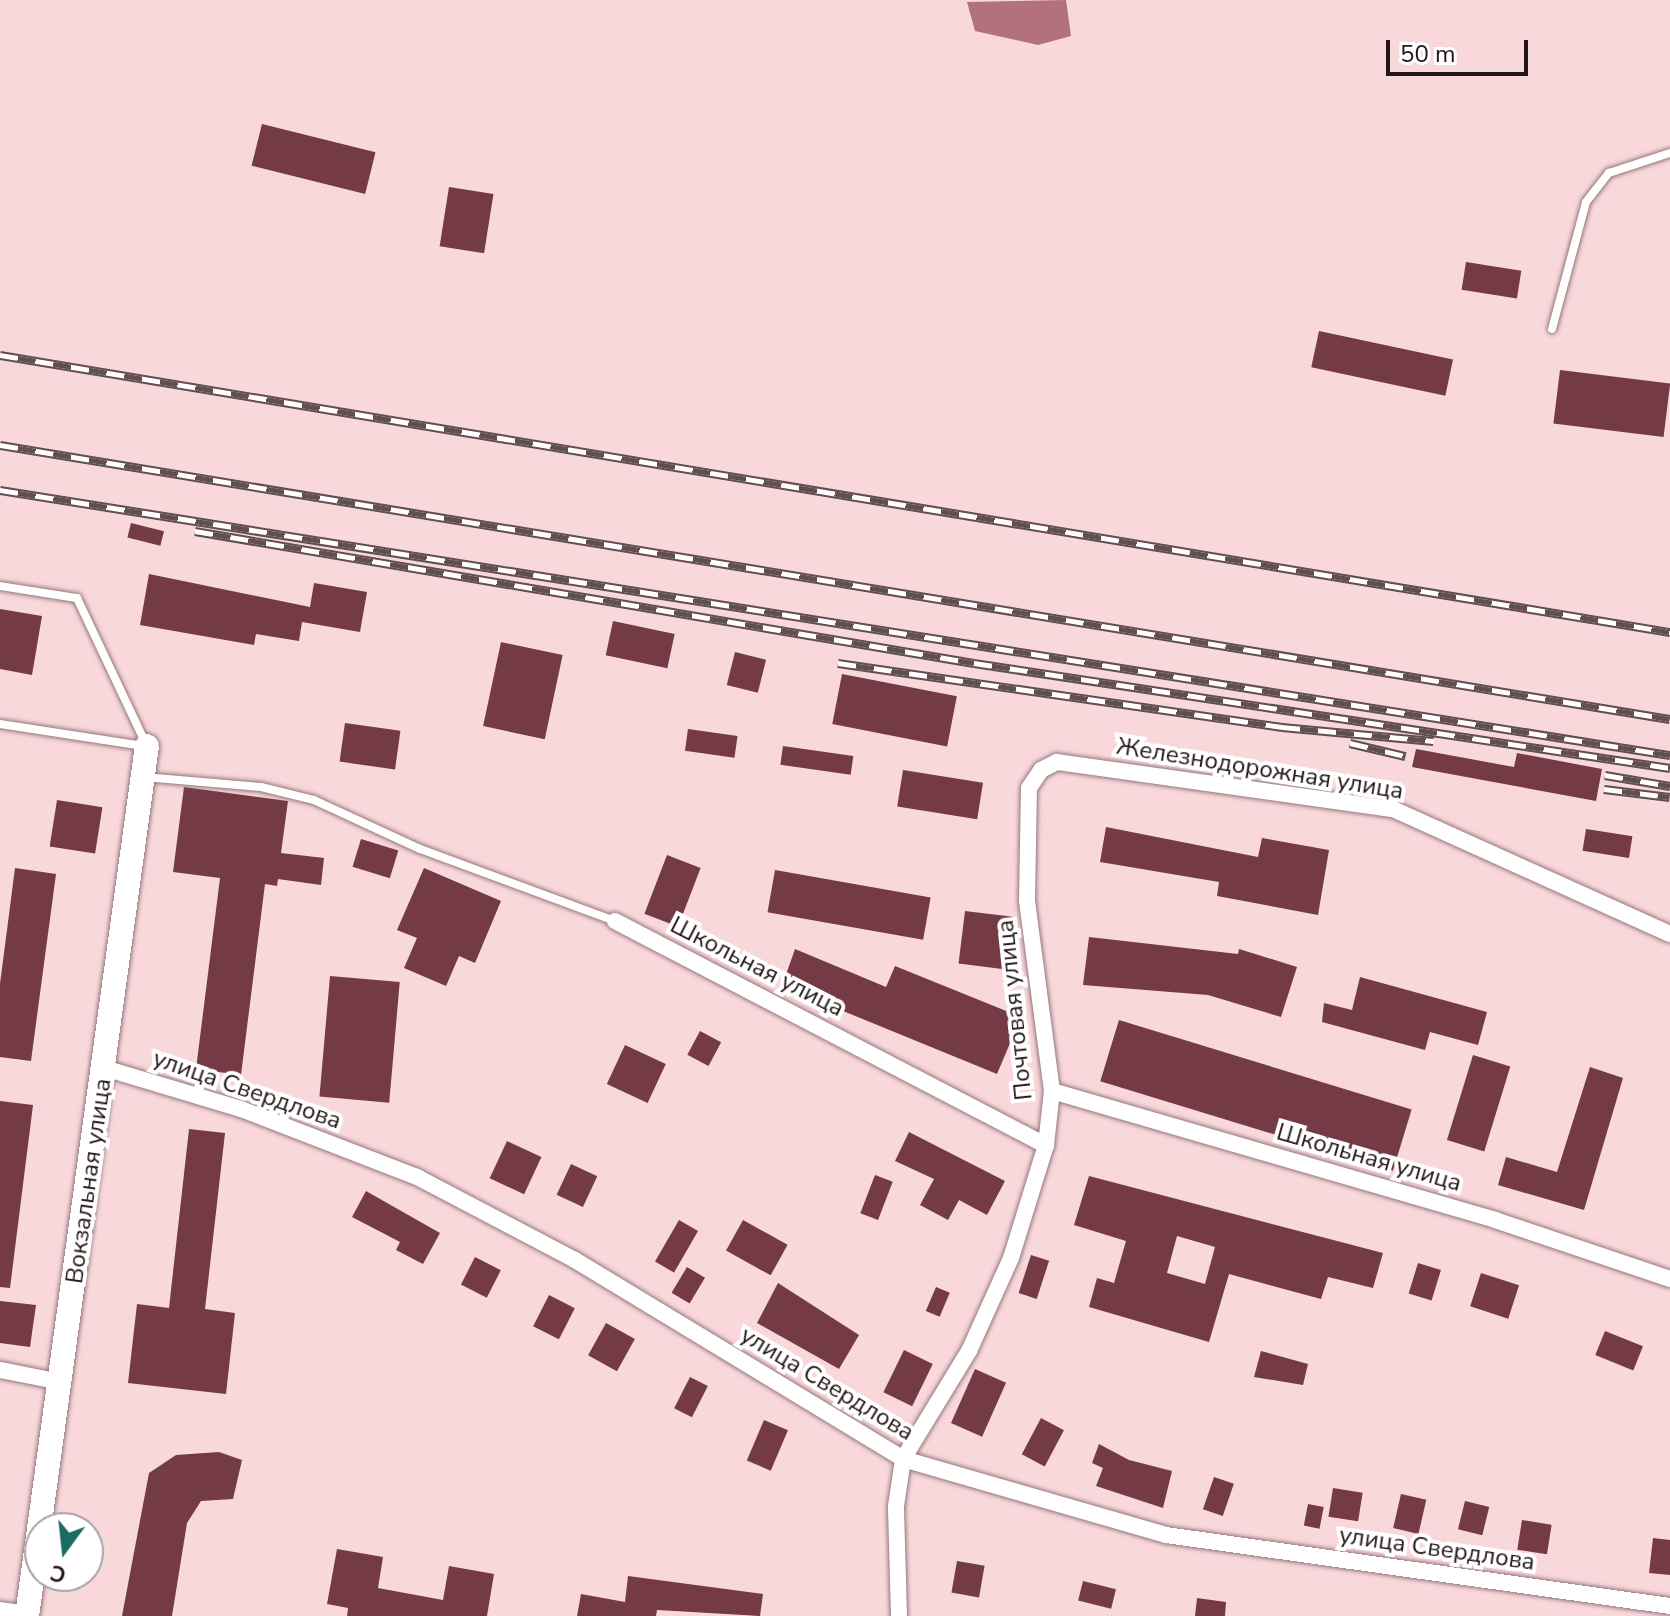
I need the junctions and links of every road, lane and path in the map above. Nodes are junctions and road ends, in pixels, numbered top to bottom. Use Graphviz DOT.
graph roads {
  1 [pos="1670,153"];
  2 [pos="1552,329"];
  3 [pos="0,586"];
  4 [pos="0,724"];
  5 [pos="147,746"];
  6 [pos="1057,762"];
  7 [pos="144,777"];
  8 [pos="615,921"];
  9 [pos="1670,934"];
  10 [pos="104,1068"];
  11 [pos="1052,1091"];
  12 [pos="1046,1145"];
  13 [pos="1670,1279"];
  14 [pos="0,1370"];
  15 [pos="61,1382"];
  16 [pos="903,1459"];
  17 [pos="1670,1606"];
  18 [pos="0,1610"];
  19 [pos="27,1615"];
  20 [pos="899,1616"];
  1 -- 2 [label="lane"];
  3 -- 5 [label="lane"];
  4 -- 5 [label="lane"];
  5 -- 7 [label="street, Вокзальная улица"];
  6 -- 9 [label="street, Железнодорожная улица"];
  6 -- 11 [label="street, Почтовая улица"];
  7 -- 8 [label="lane"];
  7 -- 10 [label="street, Вокзальная улица"];
  8 -- 12 [label="street, Школьная улица"];
  10 -- 15 [label="street, Вокзальная улица"];
  10 -- 16 [label="street, улица Свердлова"];
  11 -- 12 [label="street, Почтовая улица"];
  11 -- 13 [label="street, Школьная улица"];
  12 -- 16 [label="street, Почтовая улица"];
  14 -- 15 [label="street"];
  15 -- 19 [label="street, Вокзальная улица"];
  16 -- 17 [label="street, улица Свердлова"];
  16 -- 20 [label="street, Почтовая улица"];
  18 -- 19 [label="street"];
}
